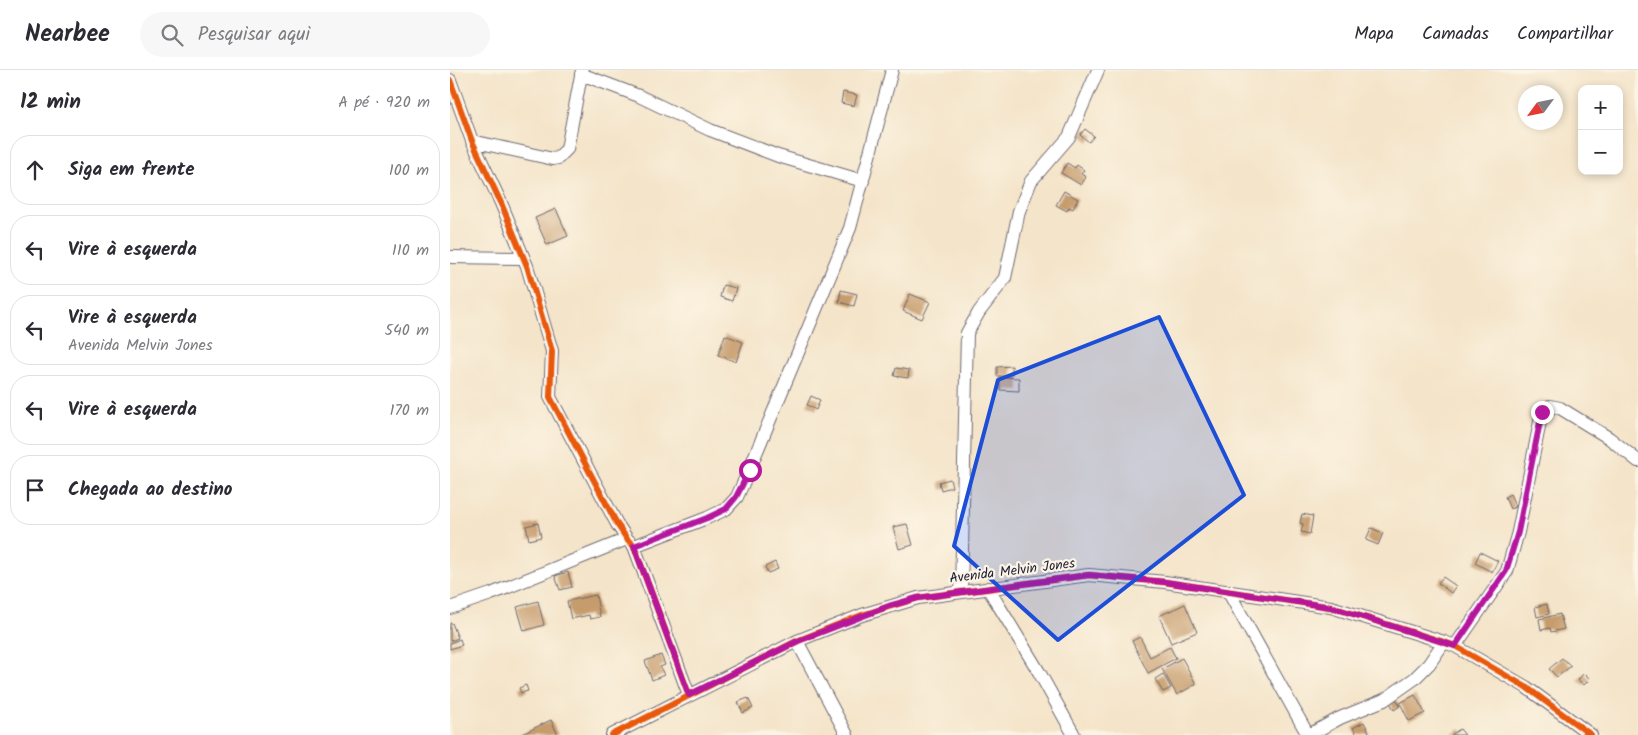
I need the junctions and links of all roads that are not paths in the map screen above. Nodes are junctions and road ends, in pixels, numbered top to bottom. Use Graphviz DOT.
graph roads {
  1 [pos="892,70"];
  2 [pos="1098,70"];
  3 [pos="582,72"];
  4 [pos="450,80"];
  5 [pos="472,141"];
  6 [pos="863,181"];
  7 [pos="450,257"];
  8 [pos="523,258"];
  9 [pos="1638,461"];
  10 [pos="630,543"];
  11 [pos="988,588"];
  12 [pos="1228,591"];
  13 [pos="961,592"];
  14 [pos="450,608"];
  15 [pos="798,641"];
  16 [pos="1449,644"];
  17 [pos="689,695"];
  18 [pos="612,735"];
  19 [pos="847,735"];
  20 [pos="1074,735"];
  21 [pos="1308,735"];
  22 [pos="1591,735"];
  1 -- 6 [label="street"];
  2 -- 13 [label="street"];
  3 -- 5 [label="street"];
  3 -- 6 [label="street"];
  4 -- 5 [label="street"];
  5 -- 8 [label="street"];
  6 -- 10 [label="street"];
  7 -- 8 [label="street"];
  8 -- 10 [label="street"];
  9 -- 16 [label="street"];
  10 -- 14 [label="street"];
  10 -- 17 [label="street"];
  11 -- 12 [label="street, Avenida Melvin Jones"];
  11 -- 13 [label="street, Avenida Melvin Jones"];
  11 -- 20 [label="street"];
  12 -- 16 [label="street, Avenida Melvin Jones"];
  12 -- 21 [label="street"];
  13 -- 15 [label="street, Avenida Melvin Jones"];
  15 -- 17 [label="street, Avenida Melvin Jones"];
  15 -- 19 [label="street"];
  16 -- 21 [label="street"];
  16 -- 22 [label="street, Avenida Melvin Jones"];
  17 -- 18 [label="street, Avenida Melvin Jones"];
}
